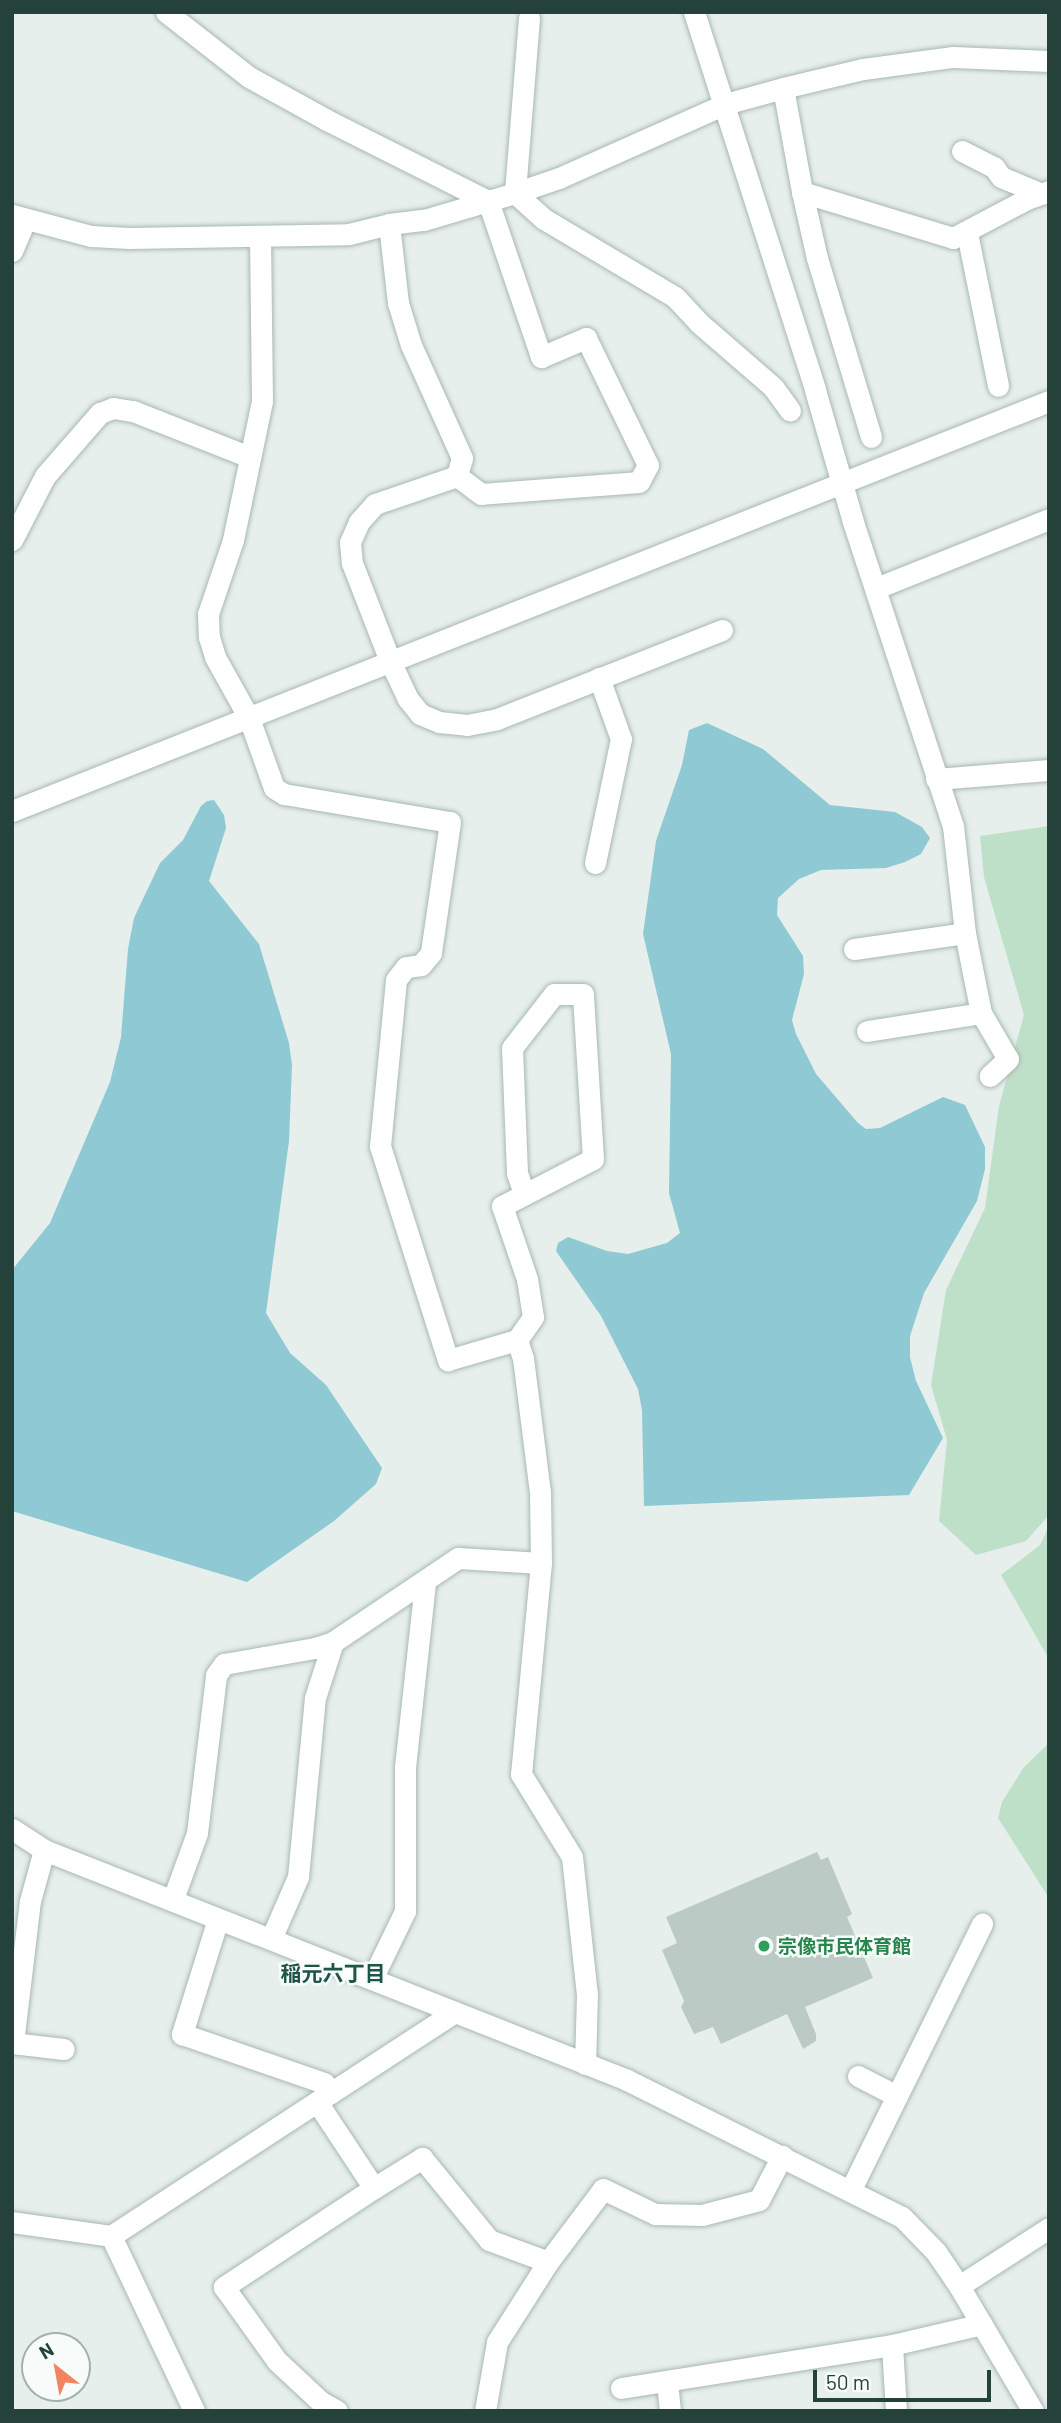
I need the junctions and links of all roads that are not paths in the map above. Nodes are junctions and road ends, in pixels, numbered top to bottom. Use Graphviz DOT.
graph roads {
  1 [pos="166,12"];
  2 [pos="694,12"];
  3 [pos="529,18"];
  4 [pos="1049,61"];
  5 [pos="783,88"];
  6 [pos="725,104"];
  7 [pos="962,151"];
  8 [pos="802,192"];
  9 [pos="1045,192"];
  10 [pos="516,193"];
  11 [pos="488,201"];
  12 [pos="19,218"];
  13 [pos="389,224"];
  14 [pos="967,233"];
  15 [pos="260,237"];
  16 [pos="12,251"];
  17 [pos="998,386"];
  18 [pos="1049,401"];
  19 [pos="790,410"];
  20 [pos="871,437"];
  21 [pos="250,457"];
  22 [pos="457,476"];
  23 [pos="843,482"];
  24 [pos="1049,519"];
  25 [pos="12,540"];
  26 [pos="876,588"];
  27 [pos="722,630"];
  28 [pos="390,661"];
  29 [pos="599,678"];
  30 [pos="249,718"];
  31 [pos="1049,770"];
  32 [pos="936,779"];
  33 [pos="12,811"];
  34 [pos="595,863"];
  35 [pos="965,933"];
  36 [pos="855,949"];
  37 [pos="981,1013"];
  38 [pos="867,1031"];
  39 [pos="990,1076"];
  40 [pos="524,1193"];
  41 [pos="517,1340"];
  42 [pos="541,1563"];
  43 [pos="425,1583"];
  44 [pos="333,1642"];
  45 [pos="12,1829"];
  46 [pos="44,1850"];
  47 [pos="173,1899"];
  48 [pos="218,1919"];
  49 [pos="982,1924"];
  50 [pos="271,1940"];
  51 [pos="372,1979"];
  52 [pos="454,2012"];
  53 [pos="13,2043"];
  54 [pos="64,2049"];
  55 [pos="585,2064"];
  56 [pos="858,2076"];
  57 [pos="897,2096"];
  58 [pos="324,2097"];
  59 [pos="782,2156"];
  60 [pos="374,2188"];
  61 [pos="851,2189"];
  62 [pos="12,2222"];
  63 [pos="1049,2228"];
  64 [pos="111,2236"];
  65 [pos="548,2262"];
  66 [pos="959,2286"];
  67 [pos="982,2324"];
  68 [pos="892,2345"];
  69 [pos="667,2382"];
  70 [pos="621,2388"];
  71 [pos="194,2411"];
  72 [pos="337,2411"];
  73 [pos="485,2411"];
  74 [pos="670,2411"];
  75 [pos="896,2411"];
  76 [pos="1033,2411"];
  1 -- 11 [label="street"];
  2 -- 6 [label="street"];
  3 -- 10 [label="street"];
  4 -- 5 [label="street"];
  5 -- 6 [label="street"];
  5 -- 8 [label="street"];
  6 -- 10 [label="street"];
  6 -- 23 [label="street"];
  7 -- 9 [label="street"];
  8 -- 14 [label="street"];
  8 -- 20 [label="street"];
  9 -- 14 [label="street"];
  10 -- 11 [label="street"];
  10 -- 19 [label="street"];
  11 -- 13 [label="street"];
  11 -- 22 [label="street"];
  12 -- 15 [label="street"];
  12 -- 16 [label="street"];
  13 -- 15 [label="street"];
  13 -- 22 [label="street"];
  14 -- 17 [label="street"];
  15 -- 21 [label="street"];
  18 -- 23 [label="street"];
  21 -- 25 [label="street"];
  21 -- 30 [label="street"];
  22 -- 28 [label="street"];
  23 -- 26 [label="street"];
  23 -- 28 [label="street"];
  24 -- 26 [label="street"];
  26 -- 32 [label="street"];
  27 -- 29 [label="street"];
  28 -- 29 [label="street"];
  28 -- 30 [label="street"];
  29 -- 34 [label="street"];
  30 -- 33 [label="street"];
  30 -- 41 [label="street"];
  31 -- 32 [label="street"];
  32 -- 35 [label="street"];
  35 -- 36 [label="street"];
  35 -- 37 [label="street"];
  37 -- 38 [label="street"];
  37 -- 39 [label="street"];
  40 -- 40 [label="street"];
  40 -- 41 [label="street"];
  41 -- 42 [label="street"];
  42 -- 43 [label="street"];
  42 -- 55 [label="street"];
  43 -- 44 [label="street"];
  43 -- 51 [label="street"];
  44 -- 47 [label="street"];
  44 -- 50 [label="street"];
  45 -- 46 [label="street"];
  46 -- 47 [label="street"];
  46 -- 53 [label="street"];
  47 -- 48 [label="street"];
  48 -- 50 [label="street"];
  48 -- 58 [label="street"];
  49 -- 57 [label="street"];
  50 -- 51 [label="street"];
  51 -- 52 [label="street"];
  52 -- 55 [label="street"];
  52 -- 58 [label="street"];
  53 -- 54 [label="street"];
  55 -- 59 [label="street"];
  56 -- 57 [label="street"];
  57 -- 61 [label="street"];
  58 -- 60 [label="street"];
  58 -- 64 [label="street"];
  59 -- 61 [label="street"];
  59 -- 65 [label="street"];
  60 -- 65 [label="street"];
  60 -- 72 [label="street"];
  61 -- 66 [label="street"];
  62 -- 64 [label="street"];
  63 -- 66 [label="street"];
  64 -- 71 [label="street"];
  65 -- 73 [label="street"];
  66 -- 67 [label="street"];
  67 -- 68 [label="street"];
  67 -- 76 [label="street"];
  68 -- 69 [label="street"];
  68 -- 75 [label="street"];
  69 -- 70 [label="street"];
  69 -- 74 [label="street"];
}
